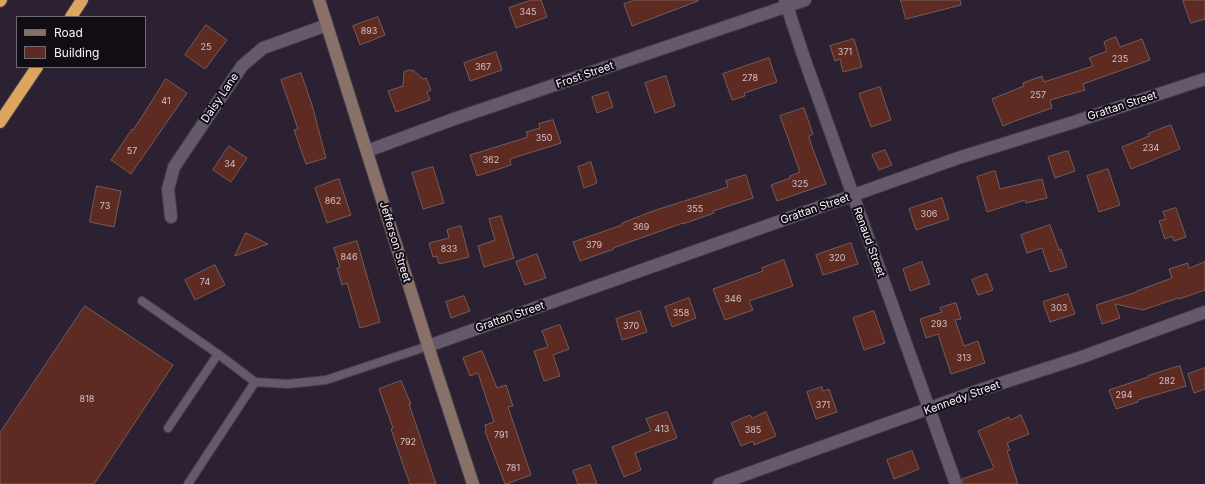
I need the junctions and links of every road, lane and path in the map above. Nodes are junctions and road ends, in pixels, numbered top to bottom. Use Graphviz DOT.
graph roads {
  1 [pos="82,0"];
  2 [pos="319,0"];
  3 [pos="804,0"];
  4 [pos="786,3"];
  5 [pos="72,16"];
  6 [pos="327,25"];
  7 [pos="36,68"];
  8 [pos="1205,79"];
  9 [pos="0,122"];
  10 [pos="367,151"];
  11 [pos="853,196"];
  12 [pos="171,217"];
  13 [pos="142,301"];
  14 [pos="1205,312"];
  15 [pos="428,346"];
  16 [pos="218,354"];
  17 [pos="255,382"];
  18 [pos="929,409"];
  19 [pos="168,428"];
  20 [pos="188,484"];
  21 [pos="473,484"];
  22 [pos="719,484"];
  23 [pos="956,484"];
  1 -- 5 [label="highway"];
  2 -- 6 [label="street, Jefferson Street"];
  3 -- 4 [label="street, Frost Street"];
  4 -- 10 [label="street, Frost Street"];
  4 -- 11 [label="street, Renaud Street"];
  6 -- 10 [label="street, Jefferson Street"];
  6 -- 12 [label="street, Daisy Lane"];
  7 -- 9 [label="highway"];
  8 -- 11 [label="street, Grattan Street"];
  10 -- 15 [label="street, Jefferson Street"];
  11 -- 15 [label="street, Grattan Street"];
  11 -- 18 [label="street, Renaud Street"];
  13 -- 16 [label="lane"];
  14 -- 18 [label="street, Kennedy Street"];
  15 -- 17 [label="lane"];
  15 -- 21 [label="street, Jefferson Street"];
  16 -- 17 [label="lane"];
  16 -- 19 [label="lane"];
  17 -- 20 [label="lane"];
  18 -- 22 [label="street, Kennedy Street"];
  18 -- 23 [label="street, Renaud Street"];
}
